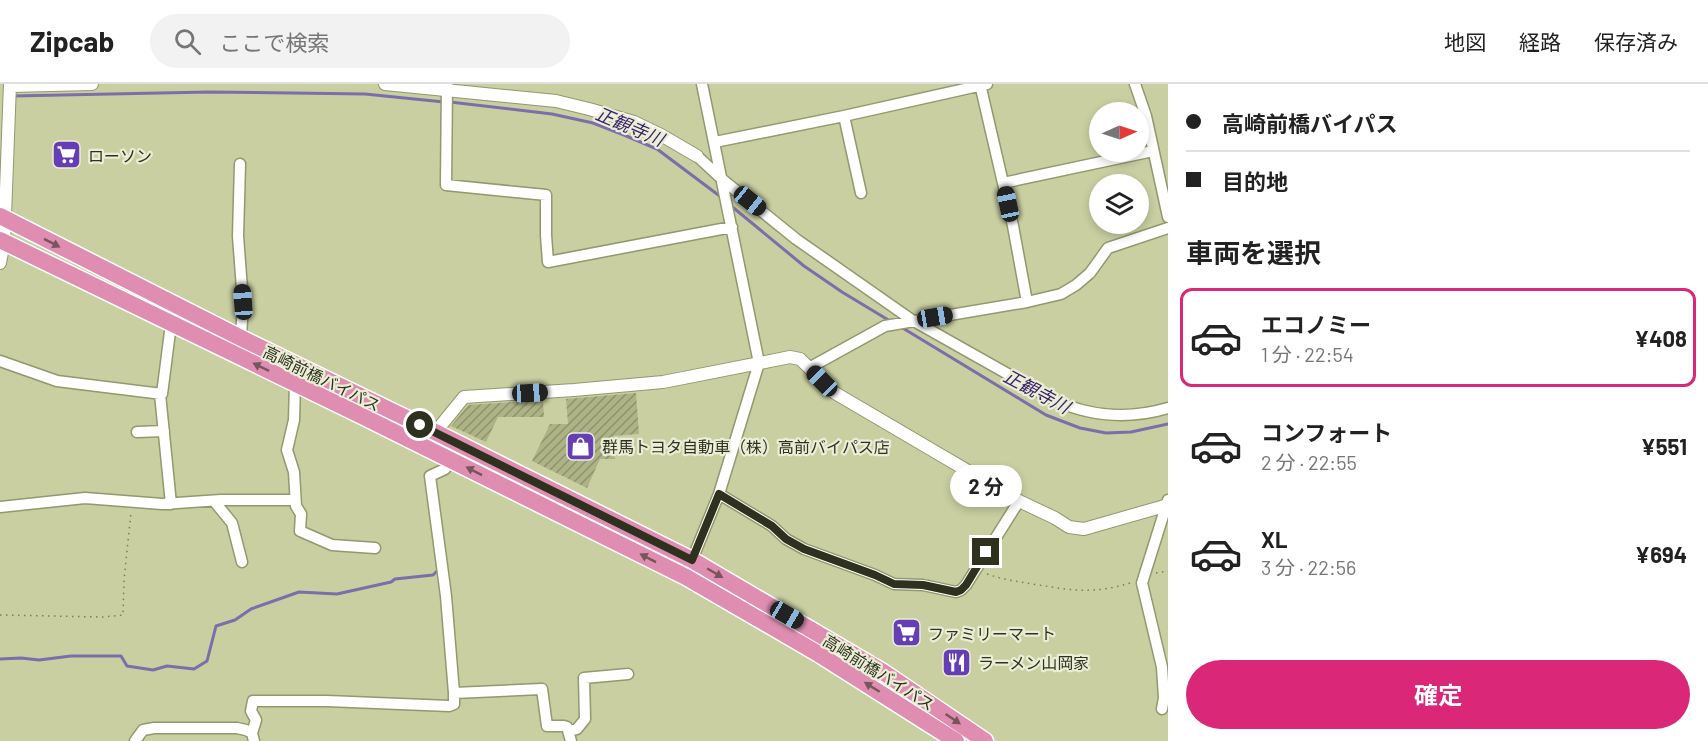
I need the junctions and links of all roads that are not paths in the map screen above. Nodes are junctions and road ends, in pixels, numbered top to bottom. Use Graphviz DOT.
graph roads {
  1 [pos="92,84"];
  2 [pos="385,84"];
  3 [pos="702,84"];
  4 [pos="1135,84"];
  5 [pos="10,85"];
  6 [pos="982,85"];
  7 [pos="447,87"];
  8 [pos="844,116"];
  9 [pos="715,142"];
  10 [pos="1154,151"];
  11 [pos="697,156"];
  12 [pos="718,157"];
  13 [pos="240,164"];
  14 [pos="723,180"];
  15 [pos="1003,183"];
  16 [pos="861,193"];
  17 [pos="2,217"];
  18 [pos="1168,217"];
  19 [pos="732,227"];
  20 [pos="1168,228"];
  21 [pos="2,241"];
  22 [pos="0,263"];
  23 [pos="1027,302"];
  24 [pos="912,321"];
  25 [pos="171,324"];
  26 [pos="241,338"];
  27 [pos="0,361"];
  28 [pos="759,363"];
  29 [pos="809,368"];
  30 [pos="295,383"];
  31 [pos="160,394"];
  32 [pos="1168,408"];
  33 [pos="164,430"];
  34 [pos="137,432"];
  35 [pos="437,433"];
  36 [pos="450,459"];
  37 [pos="719,494"];
  38 [pos="295,500"];
  39 [pos="214,501"];
  40 [pos="1019,501"];
  41 [pos="171,504"];
  42 [pos="1168,504"];
  43 [pos="0,507"];
  44 [pos="375,548"];
  45 [pos="692,560"];
  46 [pos="242,562"];
  47 [pos="628,674"];
  48 [pos="454,693"];
  49 [pos="1162,709"];
  50 [pos="180,728"];
  51 [pos="570,736"];
  52 [pos="253,737"];
  53 [pos="949,738"];
  54 [pos="135,741"];
  55 [pos="179,741"];
  56 [pos="985,741"];
  1 -- 5 [label="street"];
  2 -- 7 [label="street"];
  3 -- 9 [label="street"];
  4 -- 10 [label="street"];
  5 -- 17 [label="street"];
  6 -- 8 [label="street"];
  6 -- 15 [label="street"];
  7 -- 11 [label="street"];
  7 -- 19 [label="street"];
  8 -- 9 [label="street"];
  8 -- 16 [label="street"];
  9 -- 12 [label="street"];
  10 -- 15 [label="street"];
  10 -- 18 [label="street"];
  11 -- 12 [label="street"];
  11 -- 14 [label="street"];
  12 -- 14 [label="street"];
  13 -- 26 [label="street"];
  14 -- 19 [label="street"];
  14 -- 24 [label="street"];
  15 -- 23 [label="street"];
  17 -- 21 [label="street"];
  17 -- 26 [label="highway, 高崎前橋バイパス, one-way"];
  19 -- 28 [label="street"];
  20 -- 23 [label="street"];
  21 -- 22 [label="street"];
  21 -- 25 [label="highway, 高崎前橋バイパス"];
  23 -- 24 [label="street"];
  24 -- 29 [label="street"];
  24 -- 32 [label="street"];
  30 -- 25 [label="highway, 高崎前橋バイパス, one-way"];
  25 -- 31 [label="street"];
  26 -- 35 [label="highway, 高崎前橋バイパス"];
  27 -- 31 [label="street"];
  28 -- 29 [label="street"];
  28 -- 35 [label="street"];
  28 -- 37 [label="street"];
  29 -- 40 [label="street"];
  30 -- 36 [label="highway, 高崎前橋バイパス"];
  30 -- 38 [label="street"];
  31 -- 33 [label="street"];
  33 -- 34 [label="street"];
  33 -- 41 [label="street"];
  35 -- 45 [label="highway, 高崎前橋バイパス"];
  36 -- 48 [label="street"];
  53 -- 36 [label="highway, 高崎前橋バイパス, one-way"];
  37 -- 40 [label="street"];
  37 -- 45 [label="street"];
  38 -- 39 [label="street"];
  38 -- 44 [label="street"];
  39 -- 41 [label="street"];
  39 -- 46 [label="street"];
  40 -- 42 [label="street"];
  41 -- 43 [label="street"];
  42 -- 49 [label="street"];
  45 -- 56 [label="highway, 高崎前橋バイパス, one-way"];
  47 -- 51 [label="street"];
  48 -- 51 [label="street"];
  48 -- 52 [label="street"];
  50 -- 52 [label="street"];
  50 -- 54 [label="street"];
  50 -- 55 [label="street"];
}
